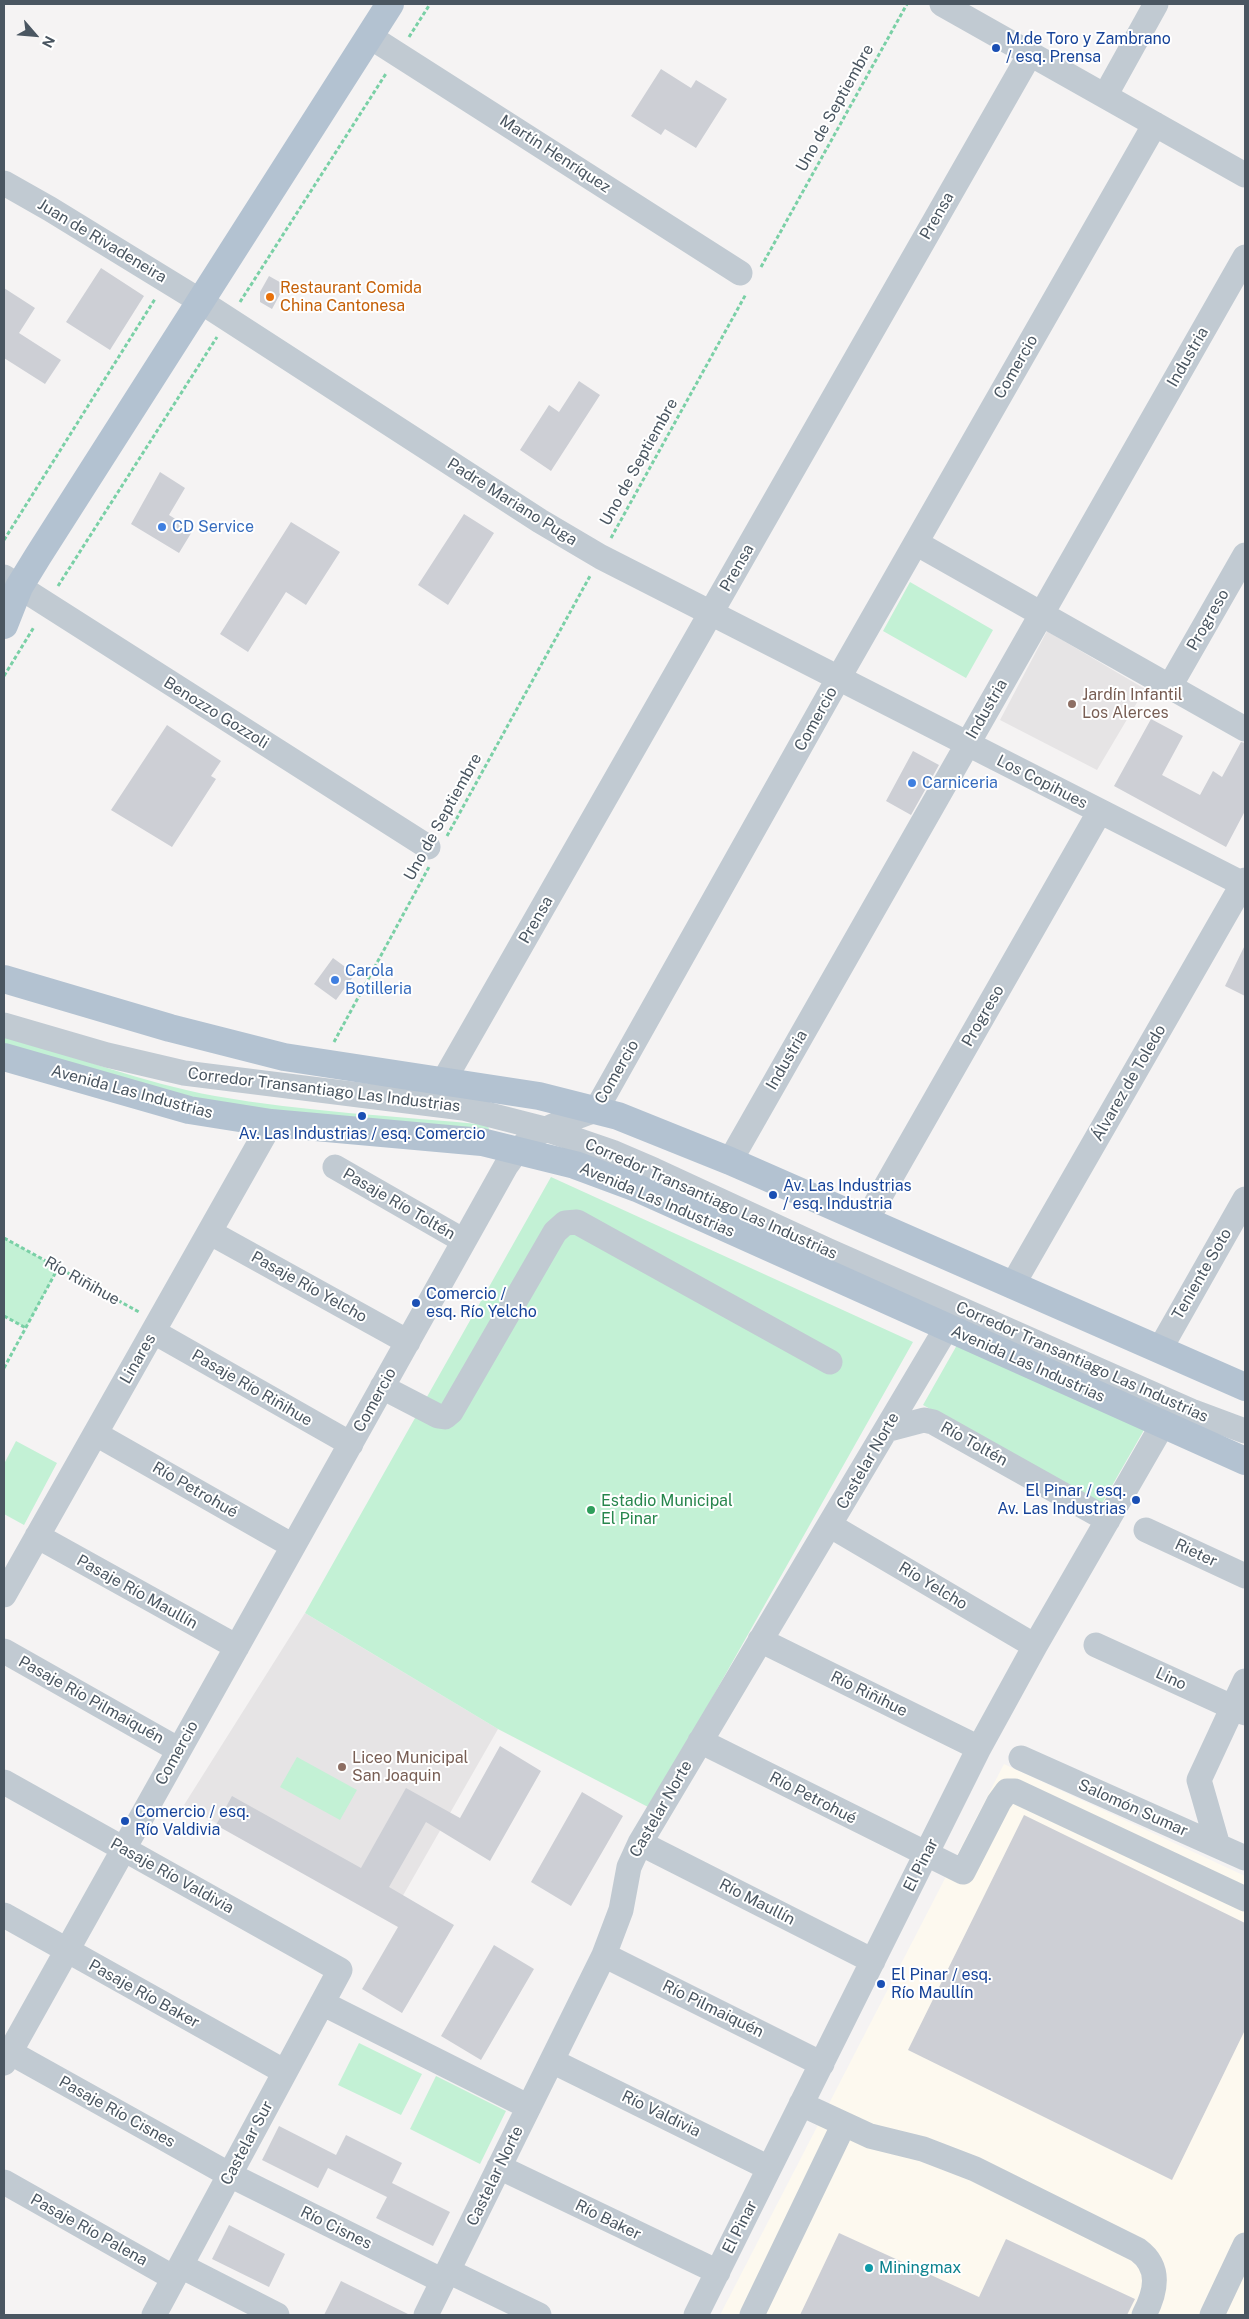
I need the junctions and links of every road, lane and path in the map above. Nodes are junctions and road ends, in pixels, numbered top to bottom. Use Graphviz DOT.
graph roads {
  1 [pos="390,4"];
  2 [pos="430,4"];
  3 [pos="907,4"];
  4 [pos="942,4"];
  5 [pos="1156,4"];
  6 [pos="369,36"];
  7 [pos="398,54"];
  8 [pos="1030,54"];
  9 [pos="1105,96"];
  10 [pos="1155,124"];
  11 [pos="1245,175"];
  12 [pos="4,183"];
  13 [pos="1245,257"];
  14 [pos="749,278"];
  15 [pos="166,281"];
  16 [pos="200,301"];
  17 [pos="228,320"];
  18 [pos="4,540"];
  19 [pos="916,543"];
  20 [pos="1245,555"];
  21 [pos="601,557"];
  22 [pos="58,586"];
  23 [pos="9,589"];
  24 [pos="710,614"];
  25 [pos="1041,614"];
  26 [pos="4,625"];
  27 [pos="34,628"];
  28 [pos="4,676"];
  29 [pos="838,679"];
  30 [pos="1170,686"];
  31 [pos="1245,729"];
  32 [pos="967,744"];
  33 [pos="1100,811"];
  34 [pos="434,851"];
  35 [pos="1244,883"];
  36 [pos="4,979"];
  37 [pos="4,1014"];
  38 [pos="4,1025"];
  39 [pos="4,1057"];
  40 [pos="322,1064"];
  41 [pos="443,1082"];
  42 [pos="596,1110"];
  43 [pos="272,1122"];
  44 [pos="551,1126"];
  45 [pos="517,1150"];
  46 [pos="730,1161"];
  47 [pos="334,1167"];
  48 [pos="1245,1199"];
  49 [pos="866,1221"];
  50 [pos="211,1233"];
  51 [pos="4,1238"];
  52 [pos="464,1241"];
  53 [pos="58,1268"];
  54 [pos="1012,1286"];
  55 [pos="4,1316"];
  56 [pos="947,1327"];
  57 [pos="26,1328"];
  58 [pos="154,1332"];
  59 [pos="408,1342"];
  60 [pos="1160,1349"];
  61 [pos="830,1362"];
  62 [pos="4,1368"];
  63 [pos="382,1387"];
  64 [pos="1245,1388"];
  65 [pos="1245,1420"];
  66 [pos="1163,1424"];
  67 [pos="886,1430"];
  68 [pos="1245,1431"];
  69 [pos="96,1434"];
  70 [pos="351,1444"];
  71 [pos="1245,1461"];
  72 [pos="1108,1520"];
  73 [pos="830,1526"];
  74 [pos="1146,1530"];
  75 [pos="37,1536"];
  76 [pos="293,1546"];
  77 [pos="1245,1576"];
  78 [pos="4,1595"];
  79 [pos="760,1640"];
  80 [pos="1096,1645"];
  81 [pos="237,1646"];
  82 [pos="1035,1646"];
  83 [pos="4,1651"];
  84 [pos="1245,1681"];
  85 [pos="1239,1710"];
  86 [pos="700,1741"];
  87 [pos="979,1748"];
  88 [pos="179,1750"];
  89 [pos="1021,1758"];
  90 [pos="4,1782"];
  91 [pos="951,1806"];
  92 [pos="987,1824"];
  93 [pos="640,1843"];
  94 [pos="1218,1846"];
  95 [pos="123,1849"];
  96 [pos="926,1855"];
  97 [pos="1245,1858"];
  98 [pos="1245,1900"];
  99 [pos="4,1915"];
  100 [pos="67,1950"];
  101 [pos="604,1955"];
  102 [pos="873,1961"];
  103 [pos="340,1970"];
  104 [pos="322,2003"];
  105 [pos="6,2055"];
  106 [pos="552,2061"];
  107 [pos="822,2064"];
  108 [pos="285,2072"];
  109 [pos="801,2104"];
  110 [pos="529,2107"];
  111 [pos="844,2126"];
  112 [pos="499,2167"];
  113 [pos="769,2168"];
  114 [pos="230,2175"];
  115 [pos="4,2182"];
  116 [pos="1245,2245"];
  117 [pos="178,2272"];
  118 [pos="718,2272"];
  119 [pos="446,2276"];
  120 [pos="154,2315"];
  121 [pos="277,2315"];
  122 [pos="426,2315"];
  123 [pos="539,2315"];
  124 [pos="696,2315"];
  125 [pos="752,2315"];
  126 [pos="1144,2315"];
  127 [pos="1212,2315"];
  1 -- 6 [label="main road"];
  2 -- 7 [label="path"];
  3 -- 14 [label="path, Uno de Septiembre"];
  4 -- 8 [label="street"];
  5 -- 9 [label="street"];
  6 -- 7 [label="street, Martín Henríquez"];
  6 -- 16 [label="main road"];
  7 -- 14 [label="street, Martín Henríquez"];
  7 -- 17 [label="path"];
  8 -- 9 [label="street"];
  8 -- 24 [label="street, Prensa"];
  9 -- 10 [label="street"];
  10 -- 11 [label="street"];
  10 -- 19 [label="street, Comercio"];
  12 -- 15 [label="street, Juan de Rivadeneira"];
  13 -- 25 [label="street, Industria"];
  14 -- 21 [label="path, Uno de Septiembre"];
  15 -- 16 [label="street, Juan de Rivadeneira"];
  15 -- 18 [label="path"];
  16 -- 17 [label="street, Padre Mariano Puga"];
  16 -- 23 [label="main road"];
  17 -- 21 [label="street, Padre Mariano Puga"];
  17 -- 22 [label="path"];
  19 -- 25 [label="street"];
  19 -- 29 [label="street, Comercio"];
  20 -- 30 [label="street, Progreso"];
  21 -- 24 [label="street, Padre Mariano Puga"];
  21 -- 34 [label="path, Uno de Septiembre"];
  23 -- 26 [label="main road"];
  23 -- 34 [label="street, Benozzo Gozzoli"];
  24 -- 29 [label="street, Padre Mariano Puga"];
  24 -- 41 [label="street, Prensa"];
  25 -- 30 [label="street"];
  25 -- 32 [label="street, Industria"];
  27 -- 28 [label="path"];
  29 -- 32 [label="street, Los Copihues"];
  29 -- 42 [label="street, Comercio"];
  30 -- 31 [label="street"];
  32 -- 33 [label="street, Los Copihues"];
  32 -- 46 [label="street, Industria"];
  33 -- 35 [label="street, Los Copihues"];
  33 -- 49 [label="street, Progreso"];
  34 -- 40 [label="path, Uno de Septiembre"];
  35 -- 54 [label="street, Álvarez de Toledo"];
  36 -- 40 [label="main road"];
  37 -- 44 [label="street, Corredor Transantiago Las Industrias"];
  38 -- 44 [label="street, Corredor Transantiago Las Industrias"];
  39 -- 43 [label="main road, Avenida Las Industrias"];
  40 -- 41 [label="main road"];
  41 -- 42 [label="main road"];
  42 -- 44 [label="street, Comercio"];
  42 -- 46 [label="main road"];
  43 -- 45 [label="main road, Avenida Las Industrias"];
  43 -- 50 [label="street, Linares"];
  44 -- 45 [label="street, Comercio"];
  44 -- 65 [label="street, Corredor Transantiago Las Industrias"];
  44 -- 68 [label="street, Corredor Transantiago Las Industrias"];
  45 -- 52 [label="street, Comercio"];
  45 -- 56 [label="main road, Avenida Las Industrias"];
  46 -- 49 [label="main road"];
  47 -- 52 [label="street, Pasaje Río Toltén"];
  48 -- 60 [label="street, Teniente Soto"];
  49 -- 54 [label="main road"];
  50 -- 58 [label="street, Linares"];
  50 -- 59 [label="street, Pasaje Río Yelcho"];
  51 -- 53 [label="path, Río Riñihue"];
  52 -- 59 [label="street, Comercio"];
  53 -- 57 [label="path"];
  53 -- 58 [label="path, Río Riñihue"];
  54 -- 60 [label="main road"];
  55 -- 57 [label="path"];
  56 -- 66 [label="main road, Avenida Las Industrias"];
  56 -- 67 [label="street, Castelar Norte"];
  57 -- 62 [label="path"];
  58 -- 69 [label="street, Linares"];
  58 -- 70 [label="street, Pasaje Río Riñihue"];
  59 -- 63 [label="street, Comercio"];
  60 -- 64 [label="main road"];
  61 -- 63 [label="street"];
  63 -- 70 [label="street, Comercio"];
  66 -- 71 [label="main road, Avenida Las Industrias"];
  66 -- 72 [label="street, El Pinar"];
  67 -- 72 [label="street, Río Toltén"];
  67 -- 73 [label="street, Castelar Norte"];
  69 -- 75 [label="street, Linares"];
  69 -- 76 [label="street, Río Petrohué"];
  70 -- 76 [label="street, Comercio"];
  72 -- 82 [label="street, El Pinar"];
  73 -- 79 [label="street, Castelar Norte"];
  73 -- 82 [label="street, Río Yelcho"];
  74 -- 77 [label="street, Rieter"];
  75 -- 78 [label="street, Linares"];
  75 -- 81 [label="street, Pasaje Río Maullín"];
  76 -- 81 [label="street, Comercio"];
  79 -- 86 [label="street, Castelar Norte"];
  79 -- 87 [label="street, Río Riñihue"];
  80 -- 85 [label="street, Lino"];
  81 -- 88 [label="street, Comercio"];
  82 -- 87 [label="street, El Pinar"];
  83 -- 88 [label="street, Pasaje Río Pilmaiquén"];
  84 -- 85 [label="street"];
  85 -- 94 [label="street"];
  86 -- 93 [label="street, Castelar Norte"];
  86 -- 96 [label="street, Río Petrohué"];
  87 -- 91 [label="street, El Pinar"];
  88 -- 95 [label="street, Comercio"];
  89 -- 94 [label="street, Salomón Sumar"];
  90 -- 95 [label="street, Pasaje Río Valdivia"];
  91 -- 92 [label="street"];
  91 -- 96 [label="street, El Pinar"];
  92 -- 96 [label="street, Río Petrohué"];
  92 -- 98 [label="street"];
  93 -- 101 [label="street, Castelar Norte"];
  93 -- 102 [label="street, Río Maullín"];
  94 -- 97 [label="street, Salomón Sumar"];
  95 -- 100 [label="street, Comercio"];
  95 -- 103 [label="street, Pasaje Río Valdivia"];
  96 -- 102 [label="street, El Pinar"];
  99 -- 100 [label="street, Pasaje Río Baker"];
  100 -- 105 [label="street, Comercio"];
  100 -- 108 [label="street, Pasaje Río Baker"];
  101 -- 106 [label="street, Castelar Norte"];
  101 -- 107 [label="street, Río Pilmaiquén"];
  102 -- 107 [label="street, El Pinar"];
  103 -- 104 [label="street, Castelar Sur"];
  104 -- 108 [label="street, Castelar Sur"];
  104 -- 110 [label="street"];
  105 -- 114 [label="street, Pasaje Río Cisnes"];
  106 -- 110 [label="street, Castelar Norte"];
  106 -- 113 [label="street, Río Valdivia"];
  107 -- 109 [label="street, El Pinar"];
  108 -- 114 [label="street, Castelar Sur"];
  109 -- 111 [label="street"];
  109 -- 113 [label="street, El Pinar"];
  110 -- 112 [label="street, Castelar Norte"];
  111 -- 125 [label="street"];
  111 -- 126 [label="street"];
  112 -- 118 [label="street, Río Baker"];
  112 -- 119 [label="street, Castelar Norte"];
  113 -- 118 [label="street, El Pinar"];
  114 -- 117 [label="street, Castelar Sur"];
  114 -- 119 [label="street, Río Cisnes"];
  115 -- 117 [label="street, Pasaje Río Palena"];
  116 -- 127 [label="street"];
  117 -- 120 [label="street, Castelar Sur"];
  117 -- 121 [label="street, Pasaje Río Palena"];
  118 -- 124 [label="street, El Pinar"];
  119 -- 122 [label="street, Castelar Norte"];
  119 -- 123 [label="street, Río Cisnes"];
}
